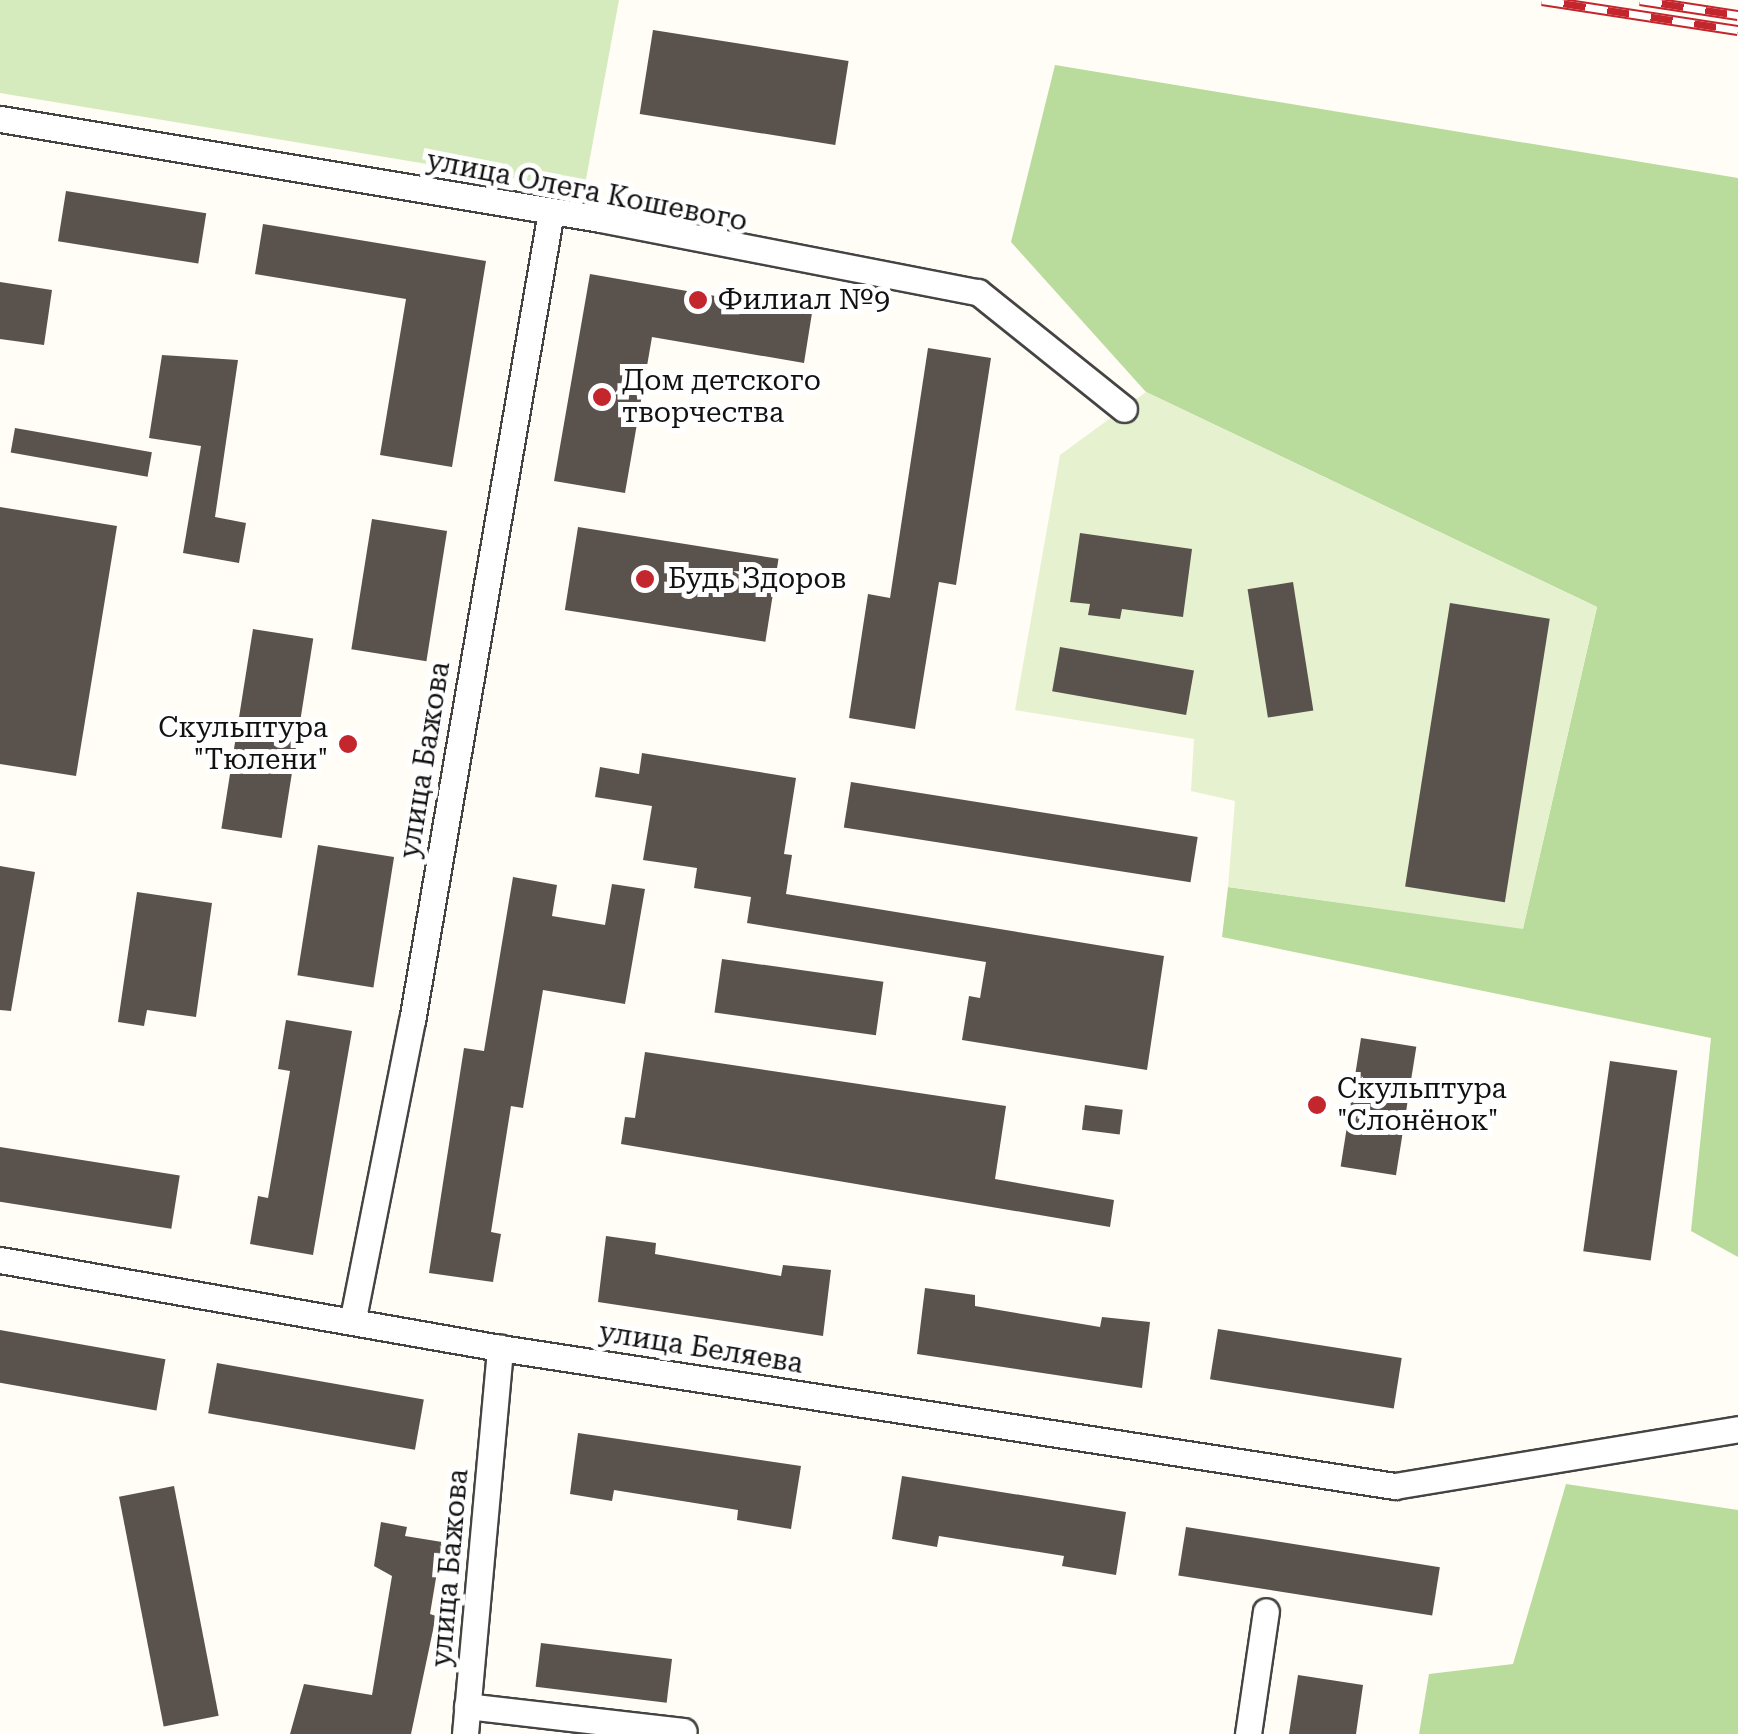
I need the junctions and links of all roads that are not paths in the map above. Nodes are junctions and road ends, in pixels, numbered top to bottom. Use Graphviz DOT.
graph roads {
  1 [pos="0,119"];
  2 [pos="551,211"];
  3 [pos="1124,409"];
  4 [pos="0,1260"];
  5 [pos="353,1318"];
  6 [pos="500,1348"];
  7 [pos="1738,1429"];
  8 [pos="1266,1612"];
  9 [pos="467,1706"];
  10 [pos="684,1731"];
  11 [pos="464,1734"];
  12 [pos="1248,1734"];
  1 -- 2 [label="street, улица Олега Кошевого"];
  2 -- 3 [label="street, улица Олега Кошевого"];
  2 -- 5 [label="street, улица Бажова"];
  4 -- 5 [label="street, улица Беляева"];
  5 -- 6 [label="street, улица Беляева"];
  6 -- 7 [label="street, улица Беляева"];
  6 -- 9 [label="street, улица Бажова"];
  8 -- 12 [label="street"];
  9 -- 10 [label="street"];
  9 -- 11 [label="street, улица Бажова"];
}
